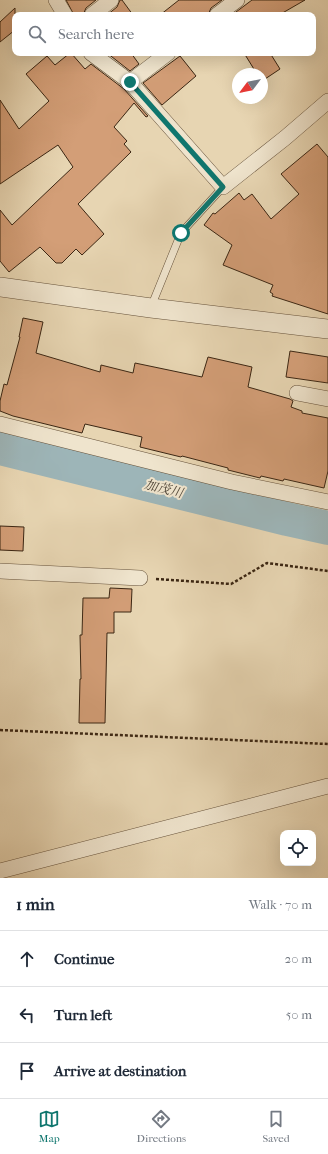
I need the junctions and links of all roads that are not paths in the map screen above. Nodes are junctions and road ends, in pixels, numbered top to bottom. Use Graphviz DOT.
graph roads {
  1 [pos="56,0"];
  2 [pos="111,0"];
  3 [pos="237,0"];
  4 [pos="63,12"];
  5 [pos="96,12"];
  6 [pos="221,12"];
  7 [pos="95,56"];
  8 [pos="164,56"];
  9 [pos="130,82"];
  10 [pos="328,101"];
  11 [pos="223,187"];
  12 [pos="0,287"];
  13 [pos="150,308"];
  14 [pos="328,329"];
  15 [pos="297,393"];
  16 [pos="328,399"];
  17 [pos="0,424"];
  18 [pos="328,502"];
  19 [pos="0,571"];
  20 [pos="140,578"];
  21 [pos="328,786"];
  22 [pos="0,871"];
  1 -- 4 [label="street"];
  2 -- 5 [label="street"];
  3 -- 6 [label="street"];
  7 -- 9 [label="street"];
  8 -- 9 [label="street"];
  9 -- 11 [label="street"];
  10 -- 11 [label="street"];
  11 -- 13 [label="lane"];
  12 -- 13 [label="street"];
  13 -- 14 [label="street"];
  15 -- 16 [label="street"];
  17 -- 18 [label="street"];
  19 -- 20 [label="street"];
  21 -- 22 [label="street"];
}
